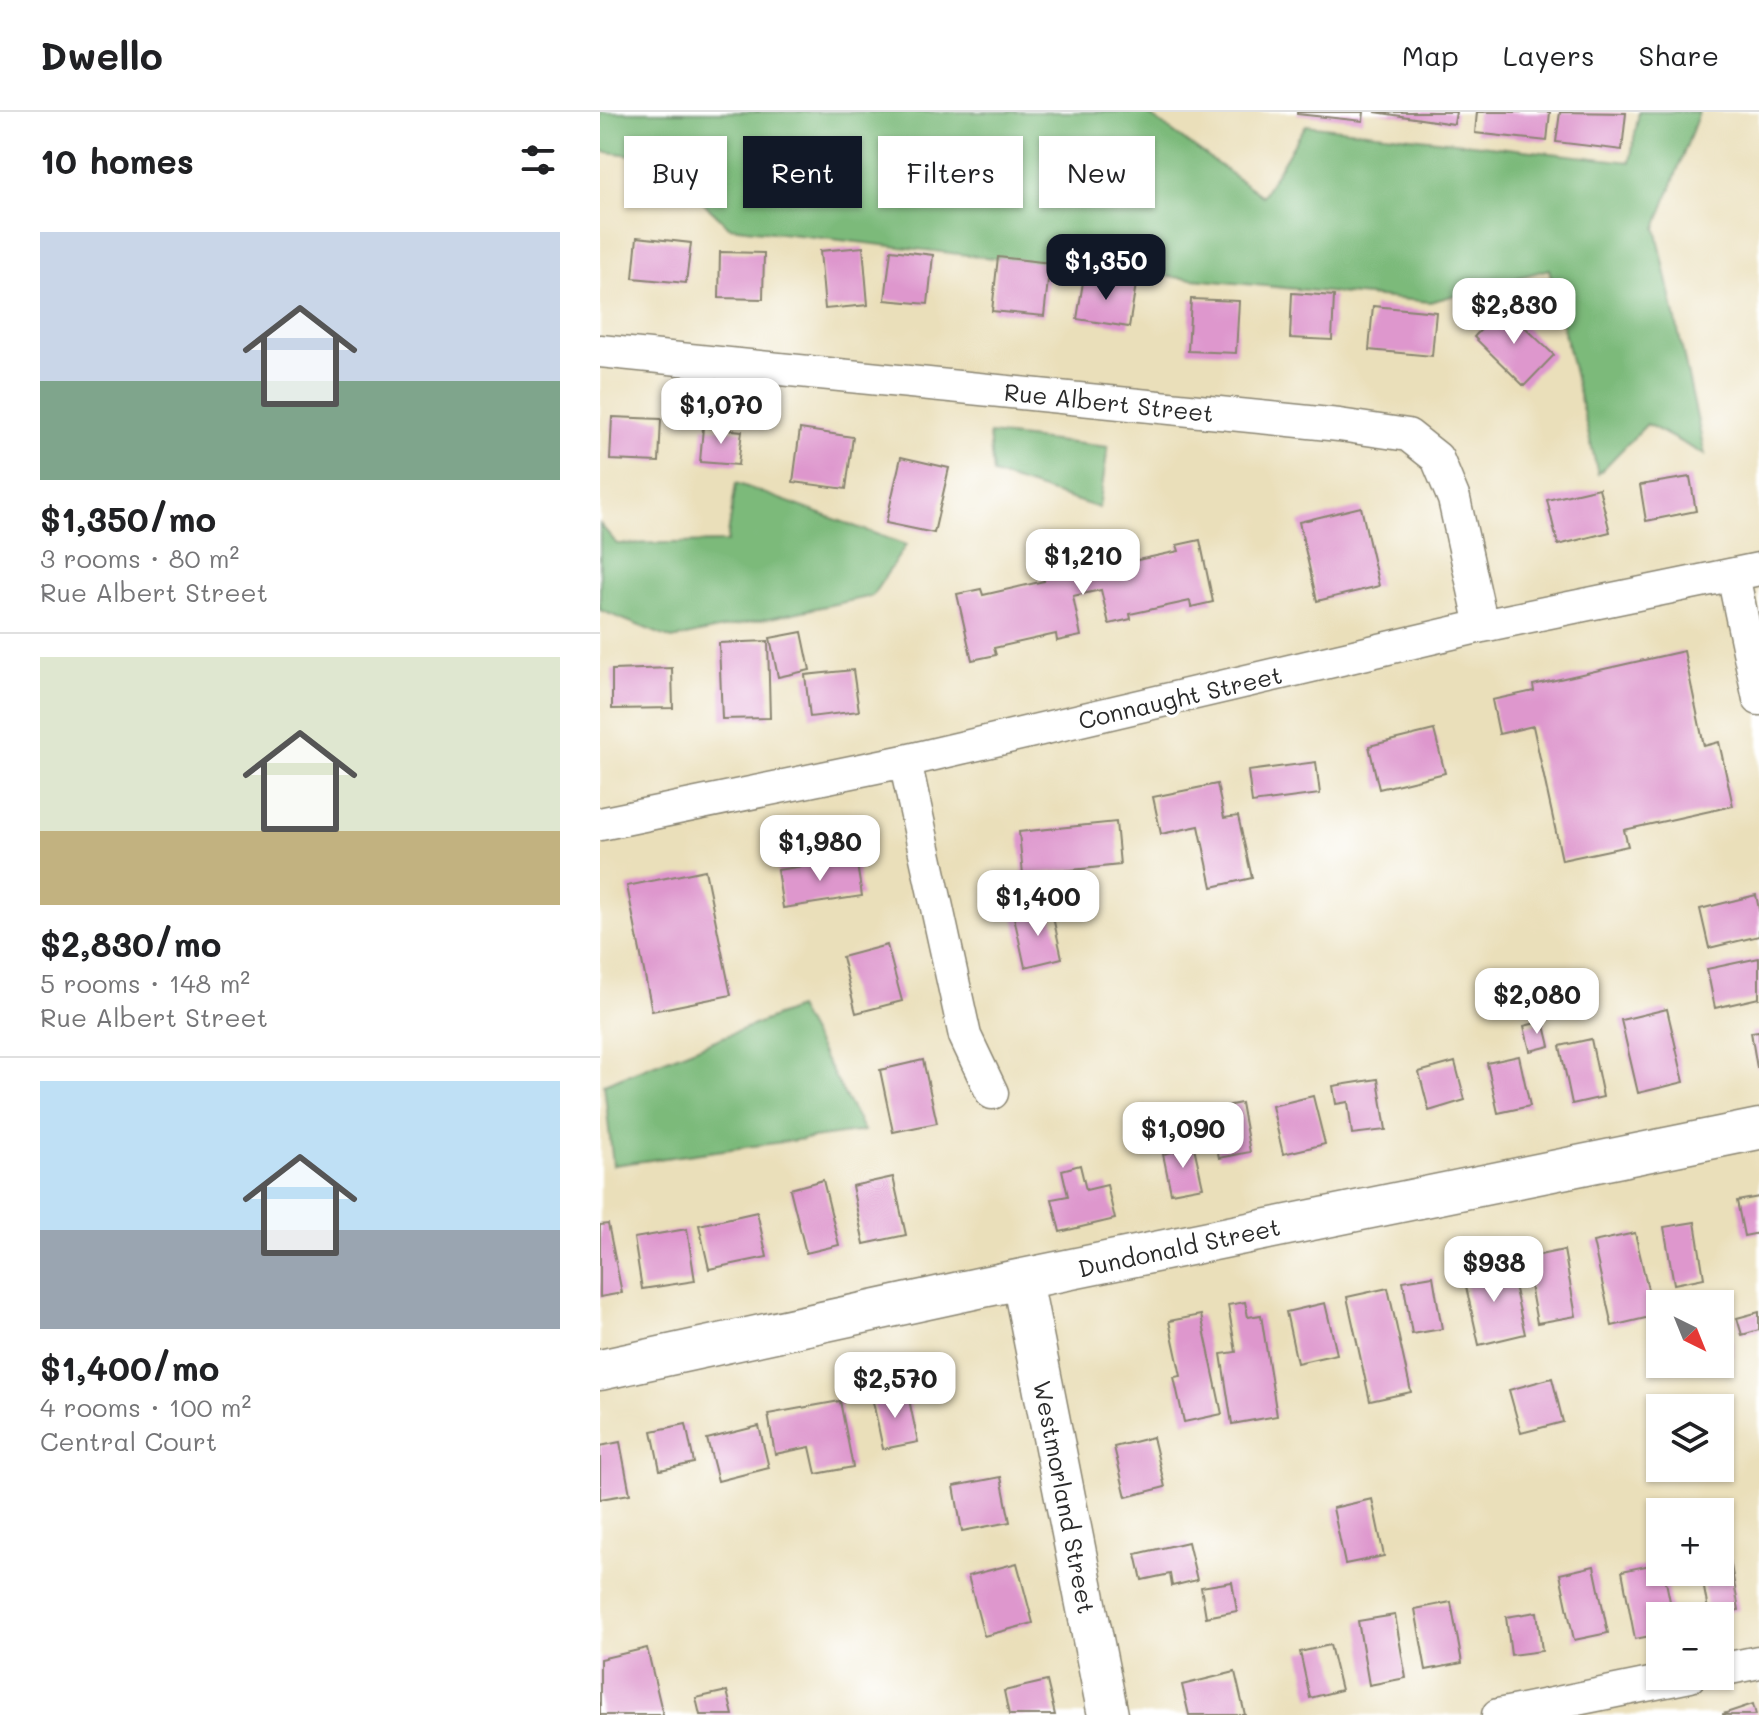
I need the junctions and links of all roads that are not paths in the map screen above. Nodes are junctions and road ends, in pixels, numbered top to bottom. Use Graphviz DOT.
graph roads {
  1 [pos="600,351"];
  2 [pos="1746,572"];
  3 [pos="1482,626"];
  4 [pos="1759,699"];
  5 [pos="905,761"];
  6 [pos="600,824"];
  7 [pos="992,1093"];
  8 [pos="1759,1129"];
  9 [pos="1022,1280"];
  10 [pos="600,1370"];
  11 [pos="1759,1662"];
  12 [pos="1734,1667"];
  13 [pos="1646,1685"];
  14 [pos="1108,1715"];
  15 [pos="1498,1715"];
  1 -- 3 [label="street, Rue Albert Street"];
  2 -- 3 [label="street, Connaught Street"];
  2 -- 4 [label="street"];
  3 -- 5 [label="street, Connaught Street"];
  5 -- 6 [label="street, Connaught Street"];
  5 -- 7 [label="street"];
  8 -- 9 [label="street, Dundonald Street"];
  9 -- 10 [label="street, Dundonald Street"];
  9 -- 14 [label="street, Westmorland Street"];
  11 -- 12 [label="street"];
  13 -- 15 [label="street"];
}
